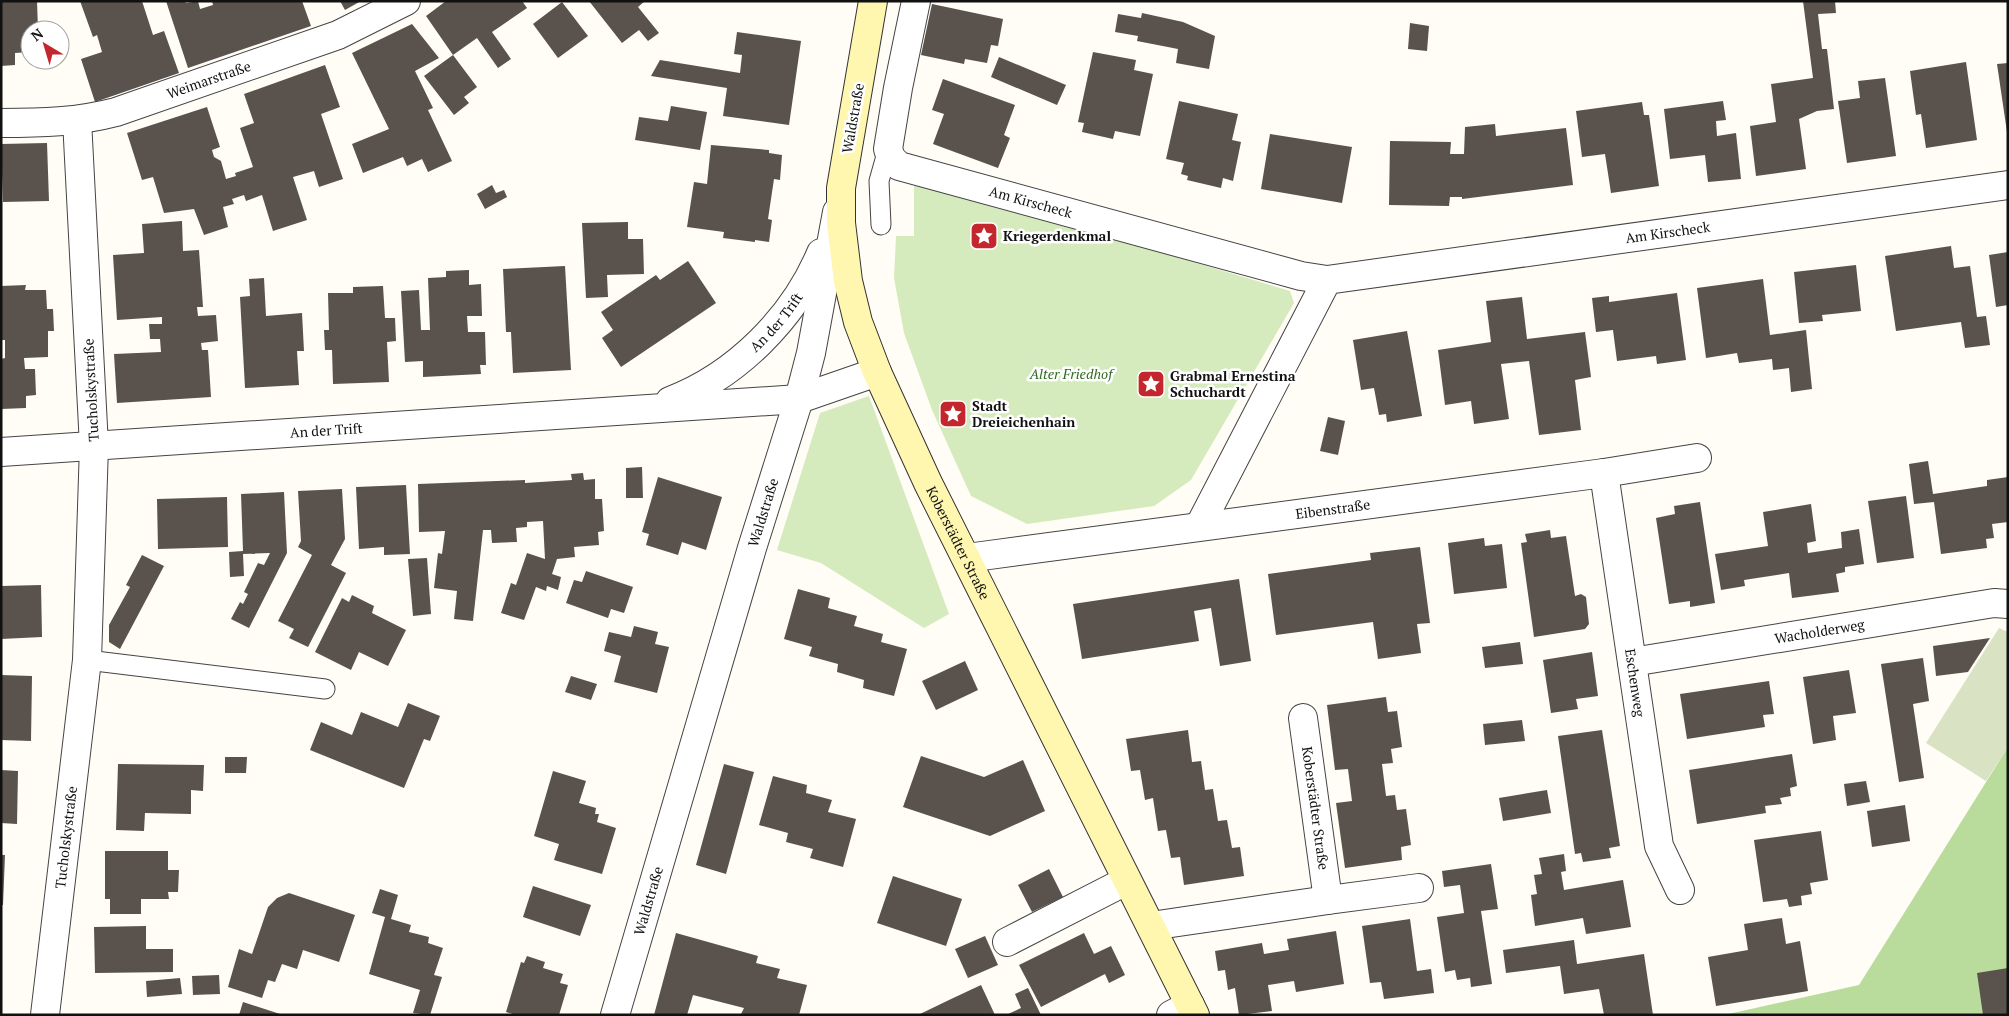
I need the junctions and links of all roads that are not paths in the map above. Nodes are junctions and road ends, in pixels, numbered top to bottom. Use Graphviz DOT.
graph roads {
  1 [pos="406,1"];
  2 [pos="873,1"];
  3 [pos="916,1"];
  4 [pos="77,120"];
  5 [pos="1,123"];
  6 [pos="888,149"];
  7 [pos="2008,185"];
  8 [pos="841,188"];
  9 [pos="881,224"];
  10 [pos="1327,280"];
  11 [pos="877,372"];
  12 [pos="799,399"];
  13 [pos="653,408"];
  14 [pos="94,446"];
  15 [pos="1,452"];
  16 [pos="1697,458"];
  17 [pos="1604,473"];
  18 [pos="1200,525"];
  19 [pos="967,558"];
  20 [pos="2008,604"];
  21 [pos="87,660"];
  22 [pos="1632,662"];
  23 [pos="325,689"];
  24 [pos="1303,718"];
  25 [pos="1126,881"];
  26 [pos="1419,888"];
  27 [pos="1680,890"];
  28 [pos="1328,900"];
  29 [pos="1150,926"];
  30 [pos="1007,942"];
  31 [pos="1185,1011"];
  32 [pos="45,1015"];
  33 [pos="615,1015"];
  1 -- 4 [label="street, Weimarstraße"];
  2 -- 8 [label="street, Waldstraße"];
  3 -- 6 [label="street"];
  4 -- 5 [label="street, Weimarstraße"];
  4 -- 14 [label="street, Tucholskystraße"];
  6 -- 9 [label="lane"];
  6 -- 10 [label="street, Am Kirscheck"];
  7 -- 10 [label="street, Am Kirscheck"];
  8 -- 11 [label="street, Koberstädter Straße"];
  8 -- 12 [label="street, Waldstraße"];
  8 -- 13 [label="street, An der Trift"];
  10 -- 18 [label="street"];
  11 -- 12 [label="street, An der Trift"];
  11 -- 19 [label="street, Koberstädter Straße"];
  12 -- 13 [label="street, An der Trift"];
  12 -- 33 [label="street, Waldstraße"];
  13 -- 14 [label="street, An der Trift"];
  14 -- 15 [label="street, An der Trift"];
  14 -- 21 [label="street, Tucholskystraße"];
  16 -- 17 [label="street, Eibenstraße"];
  17 -- 18 [label="street, Eibenstraße"];
  17 -- 22 [label="street, Eschenweg"];
  18 -- 19 [label="street, Eibenstraße"];
  19 -- 25 [label="street, Koberstädter Straße"];
  20 -- 22 [label="street, Wacholderweg"];
  21 -- 23 [label="lane"];
  21 -- 32 [label="street, Tucholskystraße"];
  22 -- 27 [label="street, Eschenweg"];
  24 -- 28 [label="street, Koberstädter Straße"];
  25 -- 29 [label="street, Koberstädter Straße"];
  25 -- 30 [label="street"];
  26 -- 28 [label="street"];
  28 -- 29 [label="street"];
  29 -- 31 [label="street, Koberstädter Straße"];
}
